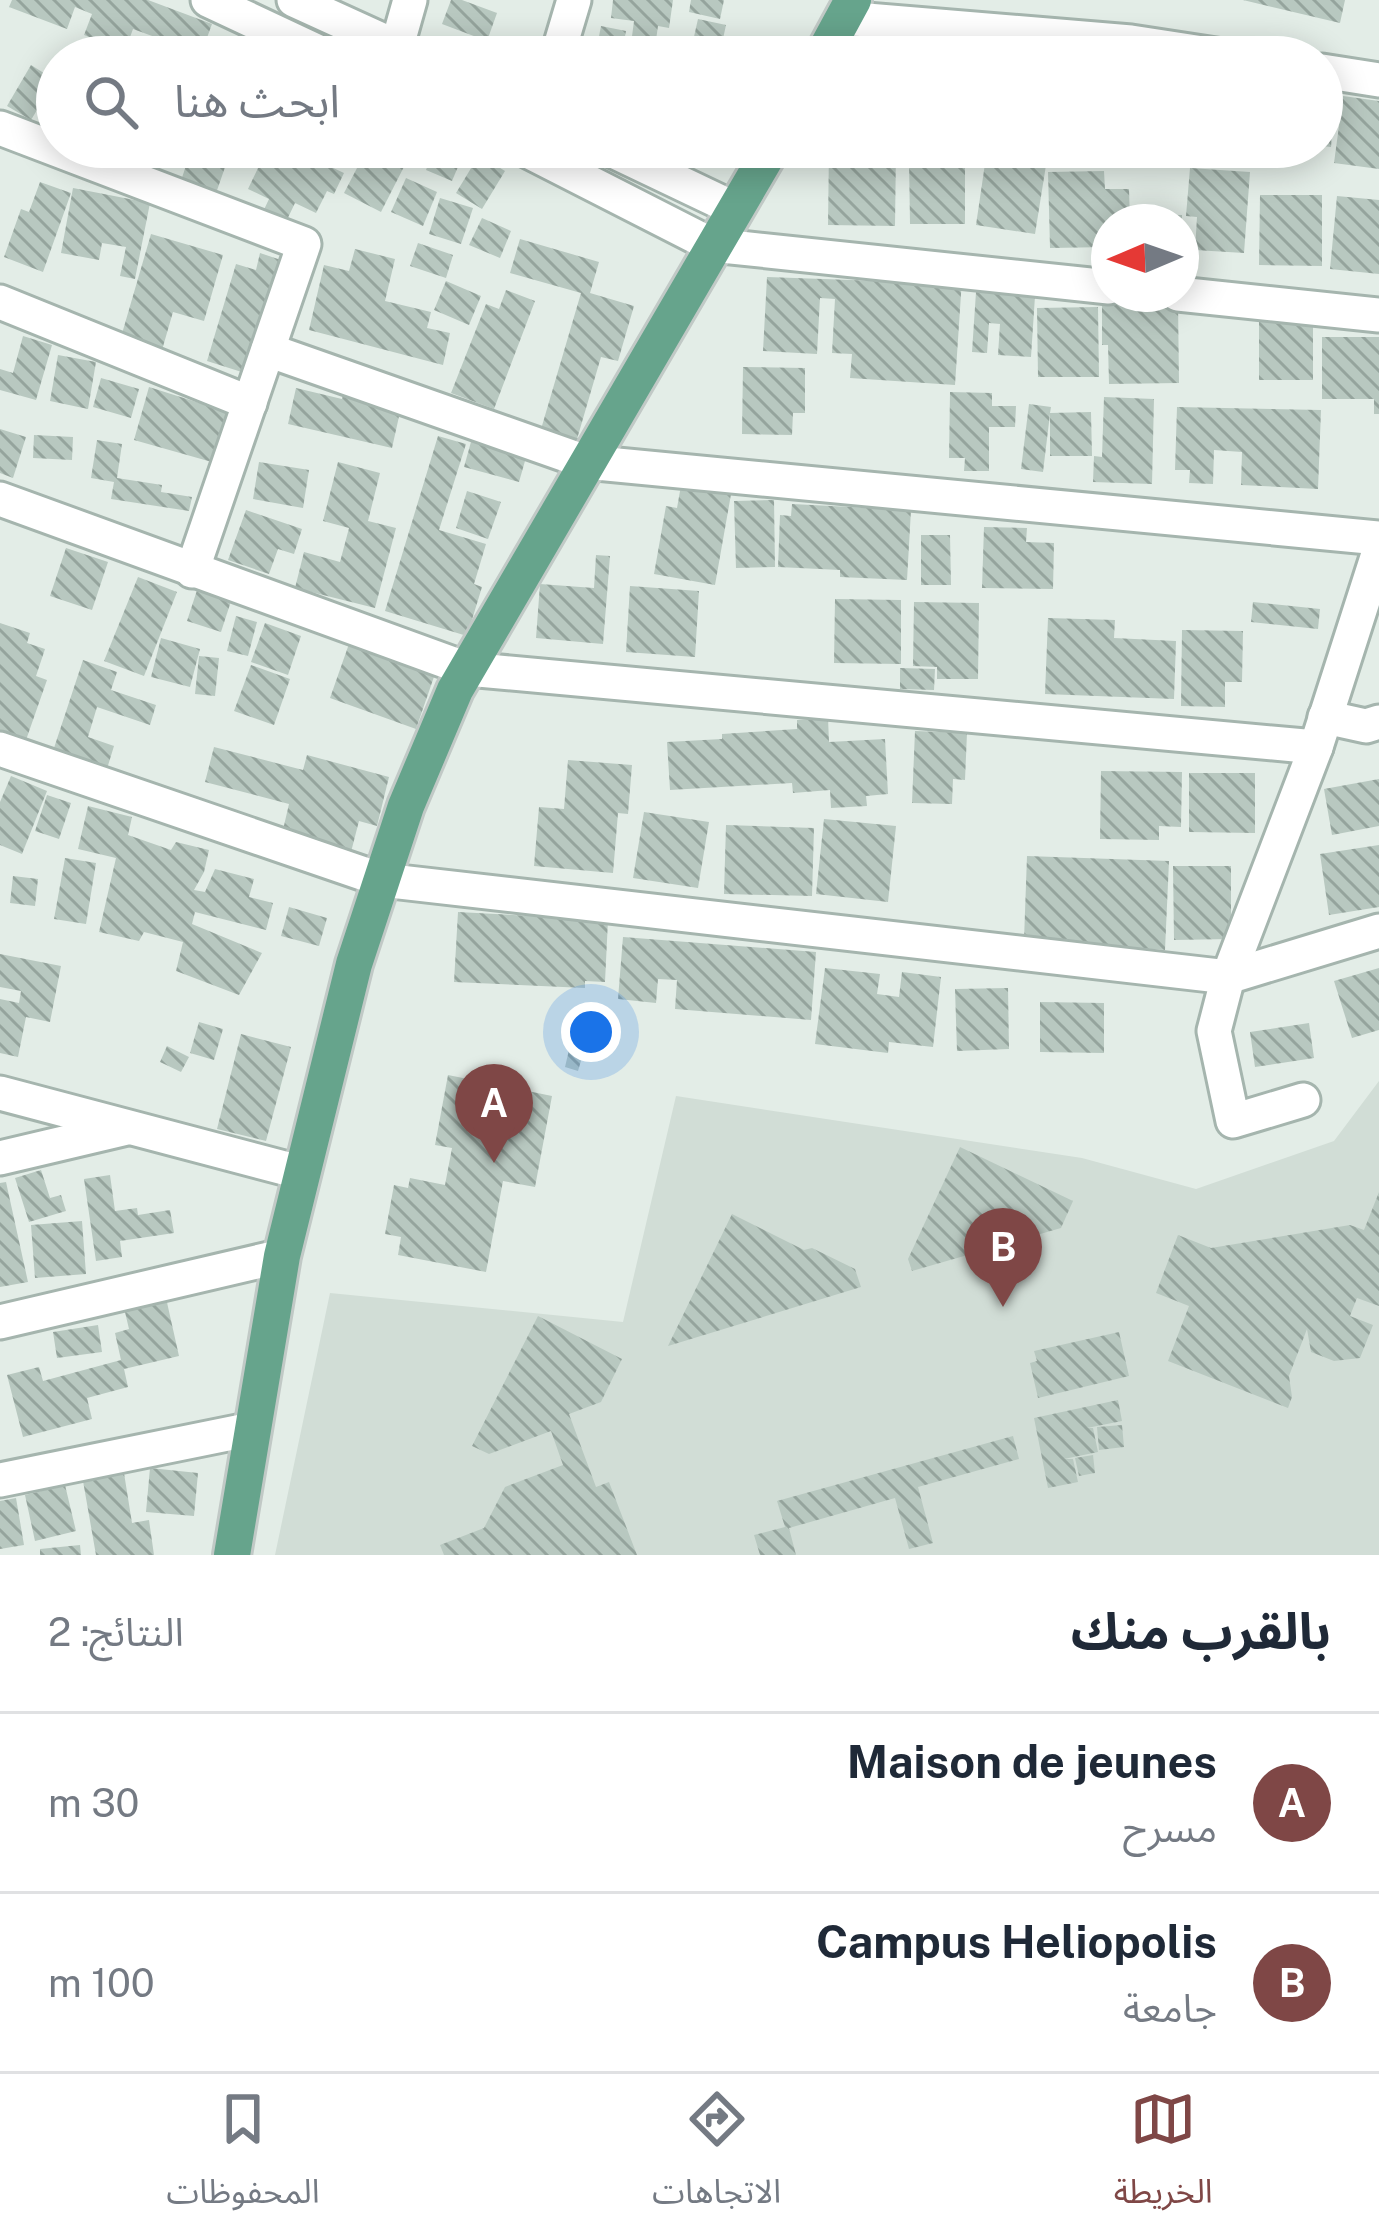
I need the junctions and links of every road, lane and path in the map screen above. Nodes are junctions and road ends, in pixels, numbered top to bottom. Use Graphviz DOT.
graph roads {
  1 [pos="208,0"];
  2 [pos="294,0"];
  3 [pos="410,0"];
  4 [pos="574,0"];
  5 [pos="848,9"];
  6 [pos="284,36"];
  7 [pos="373,36"];
  8 [pos="409,36"];
  9 [pos="563,36"];
  10 [pos="833,36"];
  11 [pos="1080,36"];
  12 [pos="1343,74"];
  13 [pos="1379,80"];
  14 [pos="0,128"];
  15 [pos="36,142"];
  16 [pos="105,168"];
  17 [pos="565,168"];
  18 [pos="649,168"];
  19 [pos="760,168"];
  20 [pos="736,209"];
  21 [pos="712,245"];
  22 [pos="1091,285"];
  23 [pos="1199,296"];
  24 [pos="0,302"];
  25 [pos="1379,315"];
  26 [pos="268,350"];
  27 [pos="250,403"];
  28 [pos="586,462"];
  29 [pos="0,500"];
  30 [pos="1379,538"];
  31 [pos="1379,551"];
  32 [pos="192,571"];
  33 [pos="467,669"];
  34 [pos="1379,722"];
  35 [pos="1321,732"];
  36 [pos="0,749"];
  37 [pos="382,880"];
  38 [pos="1379,931"];
  39 [pos="1228,977"];
  40 [pos="0,1093"];
  41 [pos="1303,1100"];
  42 [pos="130,1127"];
  43 [pos="0,1158"];
  44 [pos="303,1173"];
  45 [pos="282,1256"];
  46 [pos="0,1322"];
  47 [pos="252,1429"];
  48 [pos="0,1480"];
  49 [pos="232,1555"];
  1 -- 6 [label="street"];
  2 -- 7 [label="street"];
  3 -- 8 [label="street"];
  4 -- 9 [label="street"];
  5 -- 10 [label="main road"];
  5 -- 11 [label="street"];
  12 -- 13 [label="street"];
  14 -- 15 [label="street"];
  16 -- 26 [label="street"];
  17 -- 21 [label="street"];
  18 -- 20 [label="street"];
  19 -- 20 [label="main road"];
  20 -- 21 [label="main road"];
  21 -- 22 [label="street"];
  21 -- 28 [label="main road"];
  23 -- 25 [label="street"];
  24 -- 27 [label="street"];
  26 -- 27 [label="street"];
  26 -- 28 [label="street"];
  27 -- 32 [label="street"];
  28 -- 30 [label="street"];
  28 -- 33 [label="main road"];
  29 -- 32 [label="street"];
  31 -- 35 [label="street"];
  32 -- 33 [label="street"];
  33 -- 35 [label="street"];
  33 -- 37 [label="main road"];
  34 -- 35 [label="street"];
  35 -- 39 [label="street"];
  36 -- 37 [label="street"];
  37 -- 39 [label="street"];
  37 -- 44 [label="main road"];
  38 -- 39 [label="street"];
  39 -- 41 [label="street"];
  40 -- 42 [label="street"];
  42 -- 43 [label="street"];
  42 -- 44 [label="street"];
  44 -- 45 [label="main road"];
  45 -- 46 [label="street"];
  45 -- 47 [label="main road"];
  47 -- 48 [label="street"];
  47 -- 49 [label="main road"];
}
